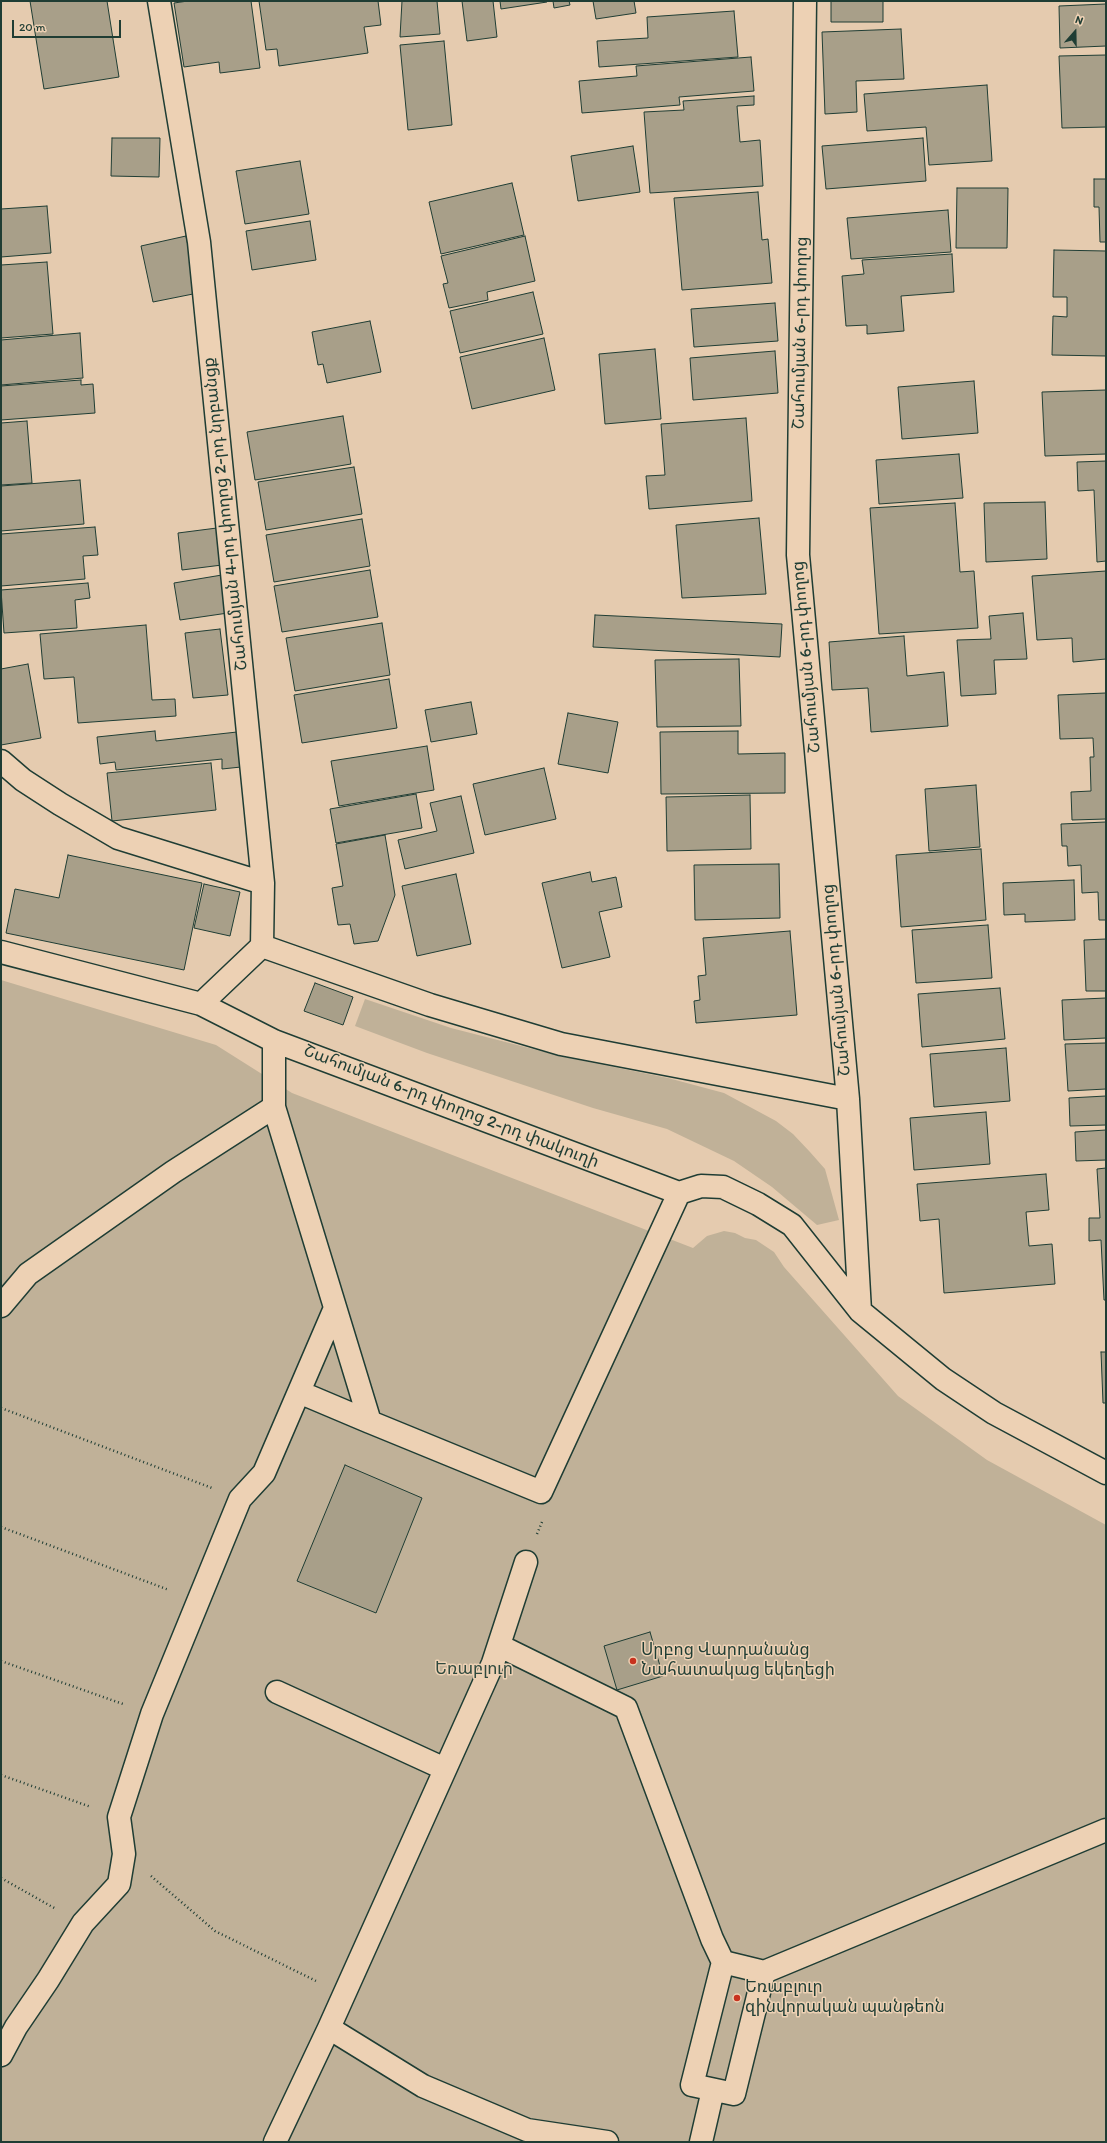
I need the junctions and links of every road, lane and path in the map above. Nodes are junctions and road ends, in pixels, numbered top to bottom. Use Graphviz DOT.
graph roads {
  1 [pos="158,1"];
  2 [pos="805,1"];
  3 [pos="1,762"];
  4 [pos="1,773"];
  5 [pos="23,780"];
  6 [pos="263,883"];
  7 [pos="262,946"];
  8 [pos="1,952"];
  9 [pos="201,1004"];
  10 [pos="274,1041"];
  11 [pos="848,1099"];
  12 [pos="274,1108"];
  13 [pos="679,1193"];
  14 [pos="1,1306"];
  15 [pos="335,1308"];
  16 [pos="860,1311"];
  17 [pos="299,1392"];
  18 [pos="1,1408"];
  19 [pos="370,1422"];
  20 [pos="1106,1473"];
  21 [pos="240,1499"];
  22 [pos="1,1527"];
  23 [pos="526,1562"];
  24 [pos="199,1601"];
  25 [pos="500,1646"];
  26 [pos="1,1661"];
  27 [pos="278,1692"];
  28 [pos="152,1714"];
  29 [pos="445,1769"];
  30 [pos="1,1775"];
  31 [pos="118,1817"];
  32 [pos="1106,1830"];
  33 [pos="124,1854"];
  34 [pos="1,1878"];
  35 [pos="83,1923"];
  36 [pos="723,1962"];
  37 [pos="764,1972"];
  38 [pos="344,1994"];
  39 [pos="329,2028"];
  40 [pos="1,2056"];
  41 [pos="713,2090"];
  42 [pos="525,2136"];
  43 [pos="276,2142"];
  44 [pos="607,2142"];
  45 [pos="701,2142"];
  1 -- 6 [label="street, Շահումյան 4-րդ փողոց 2-րդ նրբանցք"];
  2 -- 11 [label="street, Շահումյան 6-րդ փողոց"];
  3 -- 5 [label="street"];
  4 -- 5 [label="street"];
  5 -- 6 [label="street"];
  6 -- 7 [label="street, Շահումյան 4-րդ փողոց 2-րդ նրբանցք"];
  7 -- 9 [label="street"];
  7 -- 11 [label="street"];
  8 -- 9 [label="street, Շահումյան 6-րդ փողոց 2-րդ փակուղի"];
  9 -- 10 [label="street, Շահումյան 6-րդ փողոց 2-րդ փակուղի"];
  10 -- 12 [label="street"];
  10 -- 13 [label="street, Շահումյան 6-րդ փողոց 2-րդ փակուղի"];
  11 -- 16 [label="street, Շահումյան 6-րդ փողոց"];
  12 -- 14 [label="street"];
  12 -- 15 [label="street"];
  13 -- 16 [label="street"];
  13 -- 19 [label="street"];
  15 -- 17 [label="street"];
  15 -- 19 [label="street"];
  16 -- 20 [label="street"];
  17 -- 19 [label="street"];
  17 -- 21 [label="street"];
  18 -- 21 [label="path"];
  21 -- 24 [label="street"];
  22 -- 24 [label="path"];
  23 -- 25 [label="street"];
  24 -- 28 [label="street"];
  25 -- 29 [label="street"];
  25 -- 36 [label="street"];
  26 -- 28 [label="path"];
  27 -- 29 [label="street"];
  28 -- 31 [label="street"];
  29 -- 38 [label="street"];
  30 -- 31 [label="path"];
  31 -- 33 [label="street"];
  32 -- 37 [label="street"];
  33 -- 35 [label="street"];
  33 -- 38 [label="path"];
  34 -- 35 [label="path"];
  35 -- 40 [label="street"];
  36 -- 37 [label="street"];
  36 -- 41 [label="street"];
  37 -- 41 [label="street"];
  38 -- 39 [label="street"];
  39 -- 42 [label="street"];
  39 -- 43 [label="street"];
  41 -- 45 [label="street"];
  42 -- 44 [label="street"];
}
